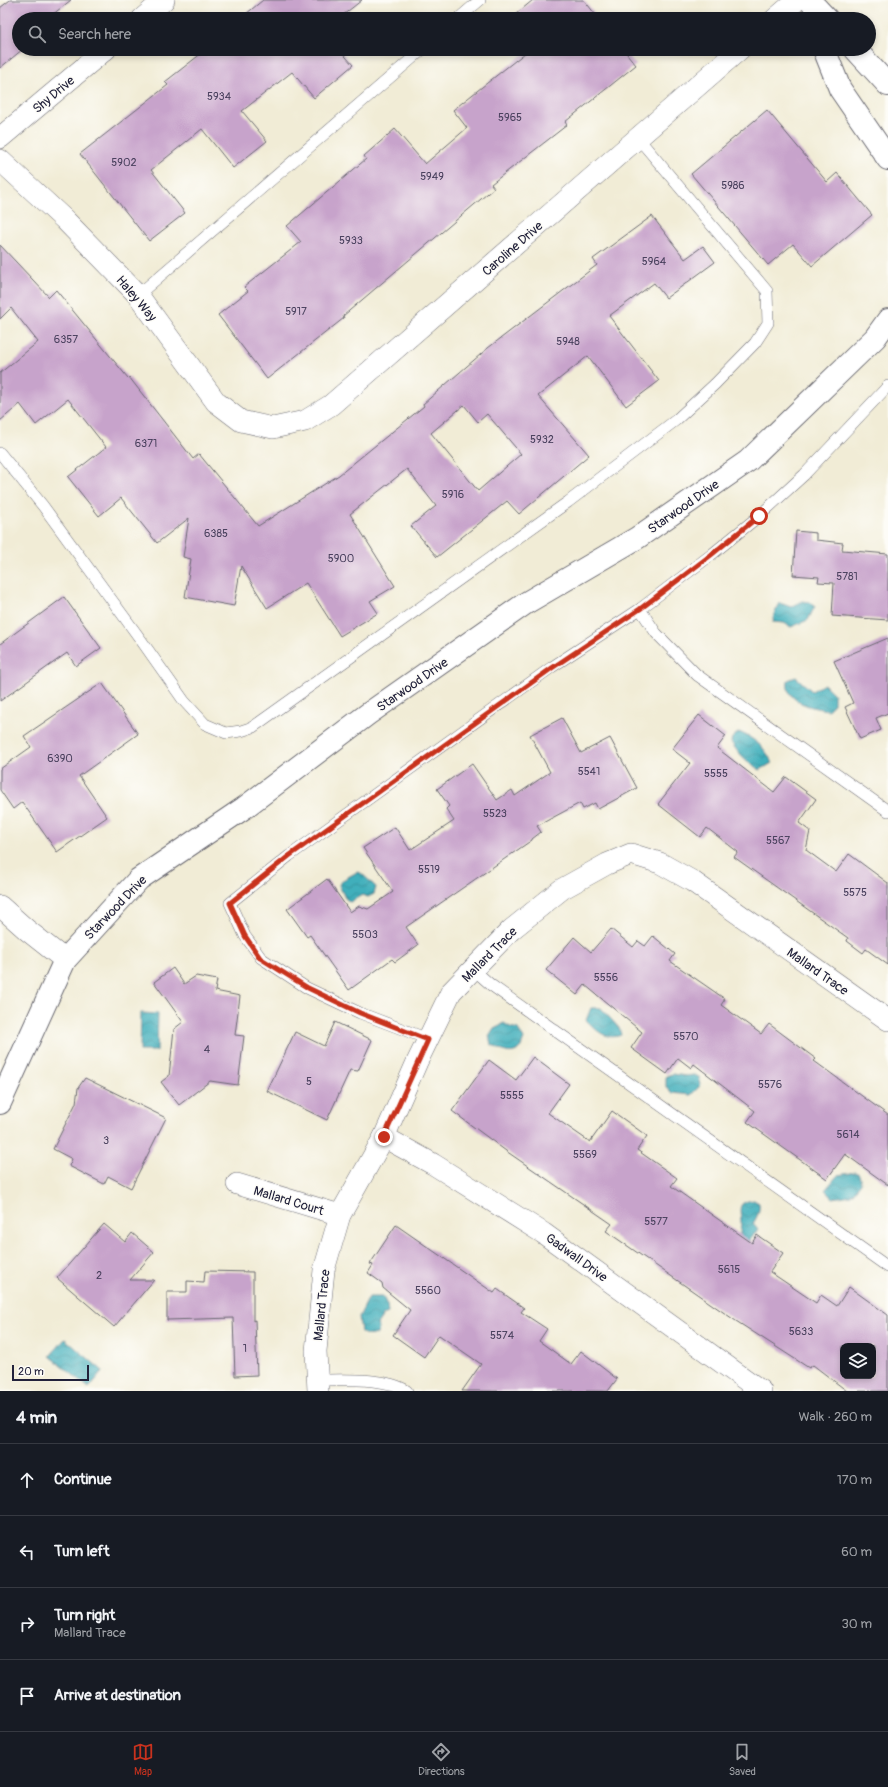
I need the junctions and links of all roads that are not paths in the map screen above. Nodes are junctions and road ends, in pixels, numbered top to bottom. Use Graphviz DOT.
graph roads {
  1 [pos="164,0"];
  2 [pos="480,0"];
  3 [pos="797,0"];
  4 [pos="806,0"];
  5 [pos="809,0"];
  6 [pos="150,12"];
  7 [pos="466,12"];
  8 [pos="783,12"];
  9 [pos="810,12"];
  10 [pos="820,12"];
  11 [pos="98,56"];
  12 [pos="415,56"];
  13 [pos="732,56"];
  14 [pos="827,56"];
  15 [pos="861,56"];
  16 [pos="888,85"];
  17 [pos="0,138"];
  18 [pos="638,138"];
  19 [pos="888,159"];
  20 [pos="0,160"];
  21 [pos="138,294"];
  22 [pos="888,320"];
  23 [pos="888,386"];
  24 [pos="273,428"];
  25 [pos="0,453"];
  26 [pos="640,609"];
  27 [pos="888,811"];
  28 [pos="0,906"];
  29 [pos="66,960"];
  30 [pos="473,969"];
  31 [pos="888,1020"];
  32 [pos="428,1040"];
  33 [pos="0,1103"];
  34 [pos="384,1137"];
  35 [pos="237,1184"];
  36 [pos="340,1215"];
  37 [pos="888,1267"];
  38 [pos="318,1386"];
  39 [pos="407,1391"];
  40 [pos="761,1391"];
  1 -- 6 [label="street"];
  2 -- 7 [label="lane"];
  3 -- 8 [label="street"];
  4 -- 9 [label="street"];
  5 -- 10 [label="street"];
  11 -- 17 [label="street, Shy Drive"];
  12 -- 21 [label="lane"];
  13 -- 18 [label="street, Caroline Drive"];
  14 -- 19 [label="street"];
  15 -- 16 [label="street"];
  18 -- 24 [label="street, Caroline Drive"];
  18 -- 25 [label="lane"];
  20 -- 21 [label="street, Haley Way"];
  21 -- 24 [label="street, Haley Way"];
  22 -- 29 [label="street, Starwood Drive"];
  23 -- 26 [label="lane"];
  26 -- 27 [label="lane"];
  26 -- 32 [label="lane"];
  28 -- 29 [label="street"];
  29 -- 33 [label="street, Starwood Drive"];
  30 -- 31 [label="street, Mallard Trace"];
  30 -- 32 [label="street, Mallard Trace"];
  30 -- 37 [label="lane"];
  32 -- 34 [label="street, Mallard Trace"];
  34 -- 36 [label="street, Mallard Trace"];
  34 -- 40 [label="street, Gadwall Drive"];
  35 -- 36 [label="street, Mallard Court"];
  36 -- 38 [label="street, Mallard Trace"];
  38 -- 39 [label="lane"];
}
